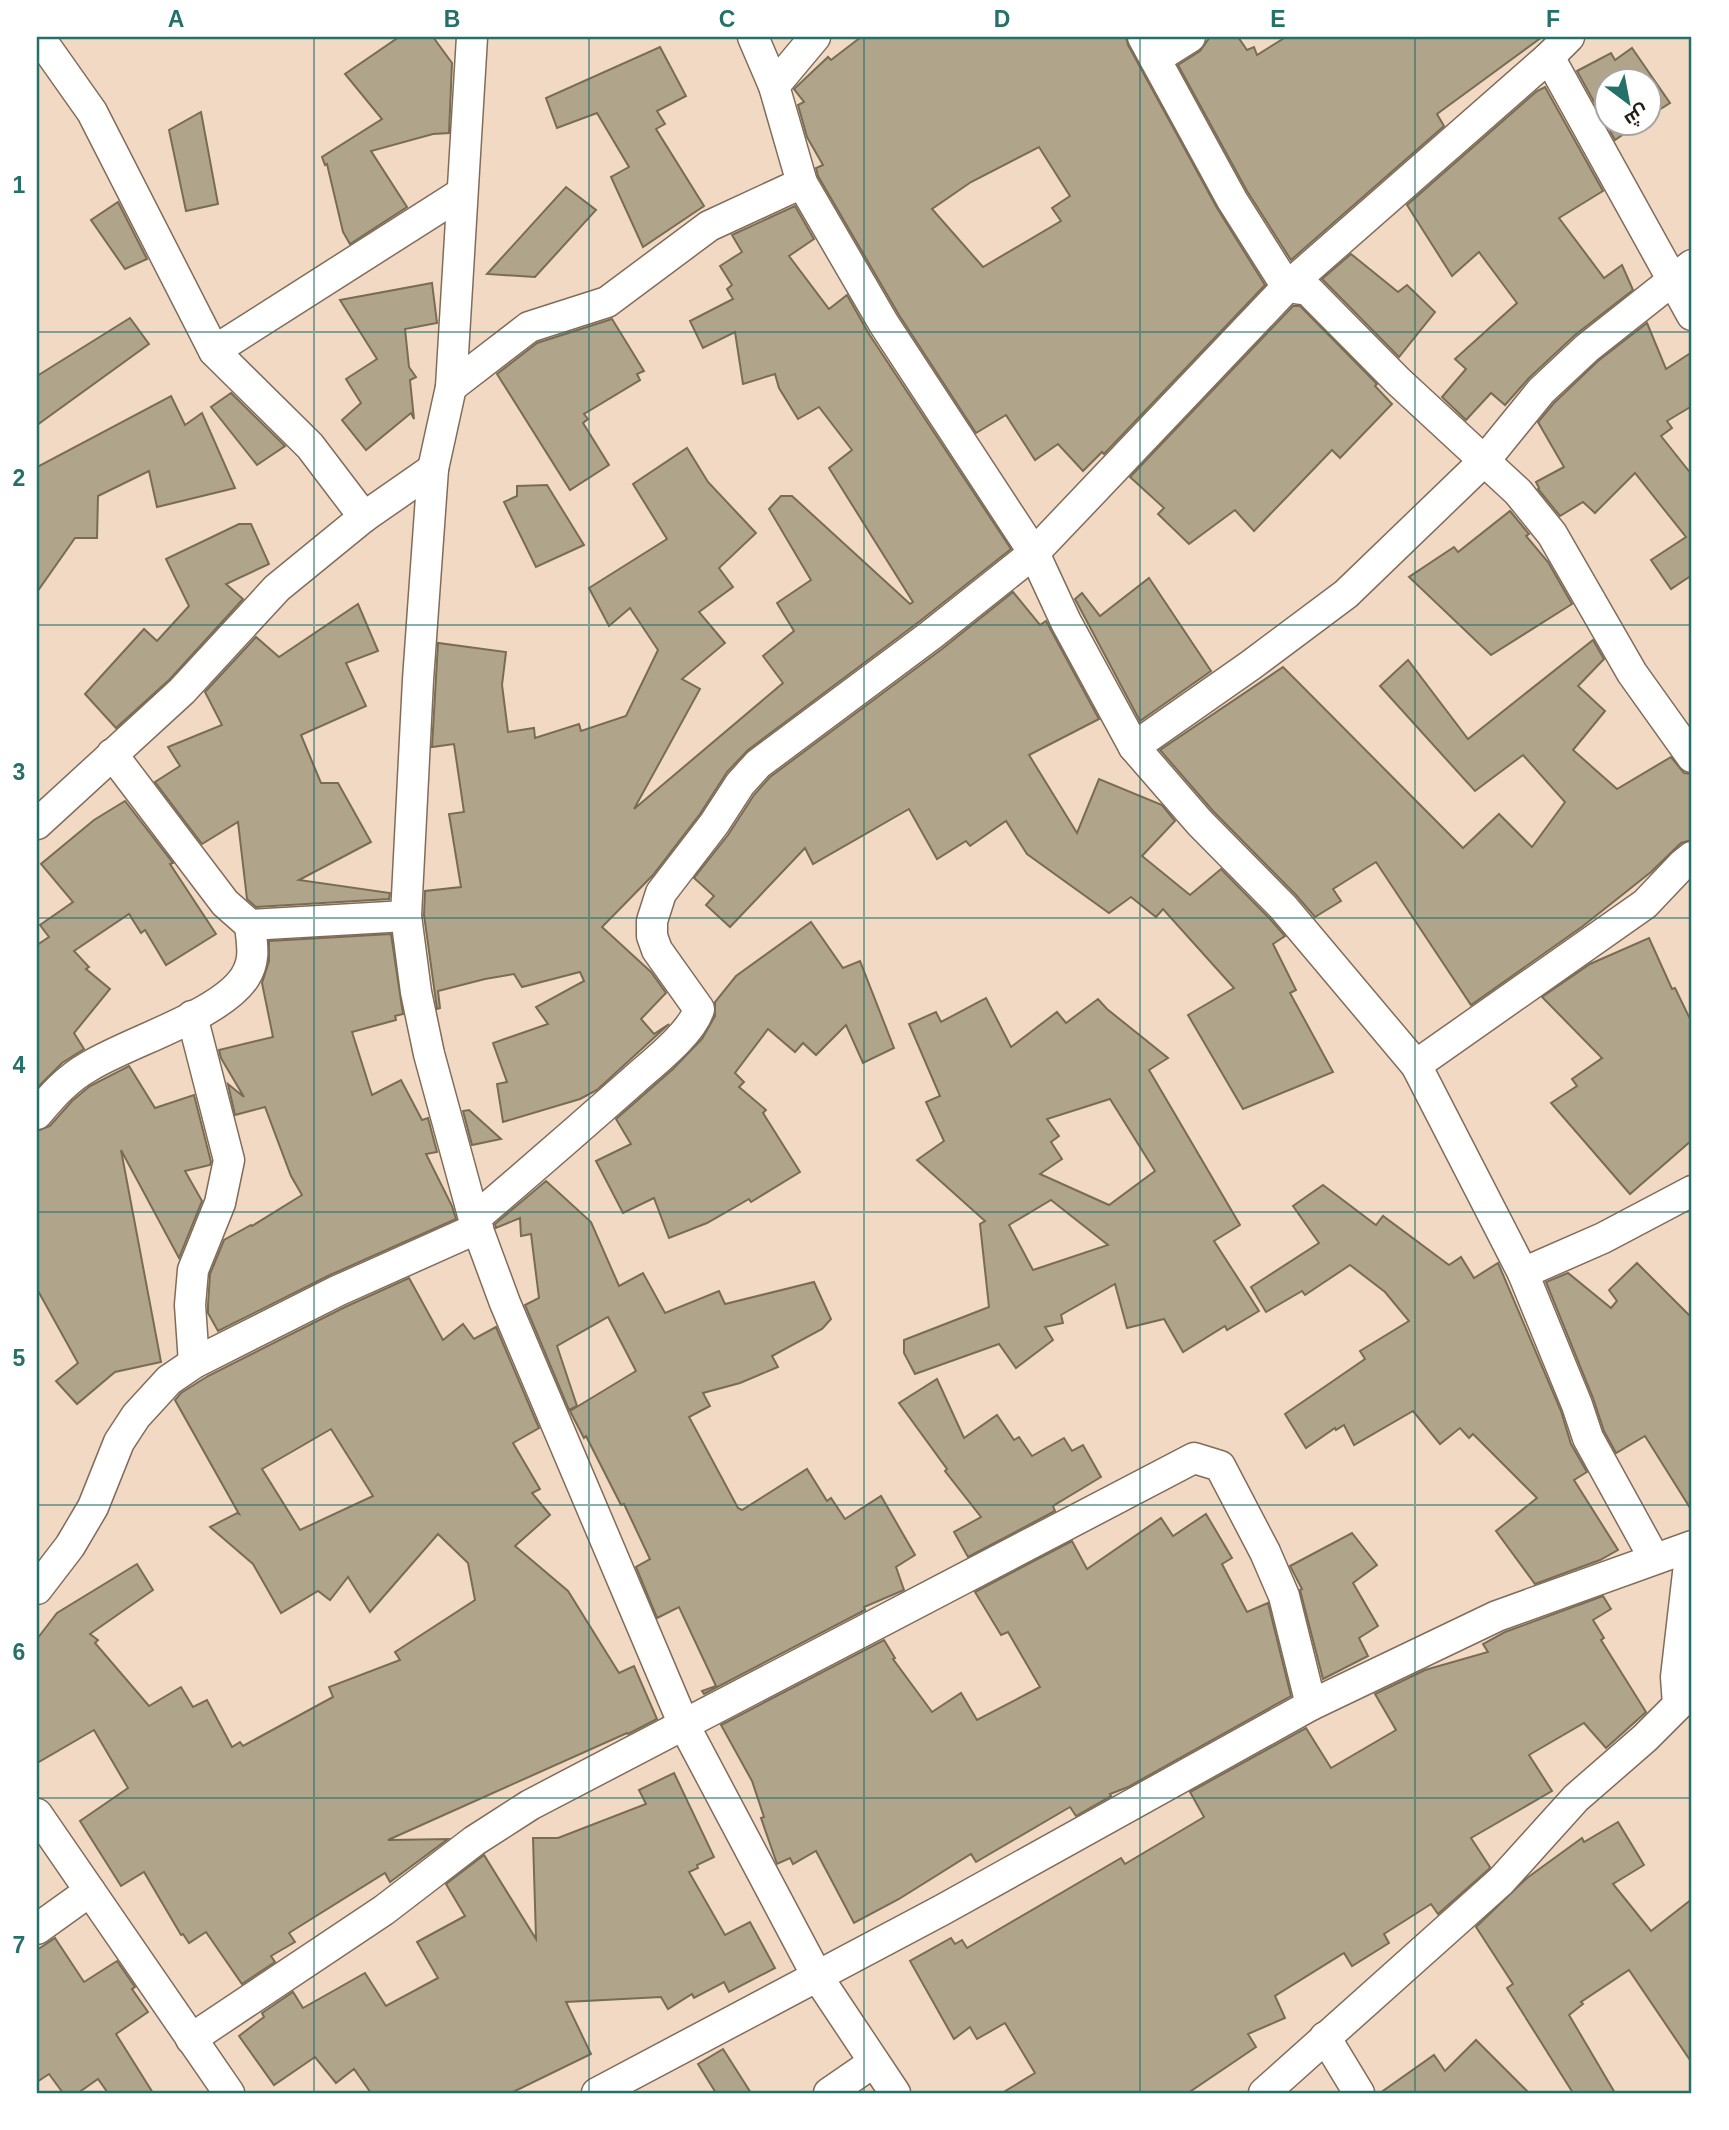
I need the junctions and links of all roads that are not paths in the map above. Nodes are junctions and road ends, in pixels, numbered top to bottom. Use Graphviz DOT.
graph roads {
  1 [pos="39,37"];
  2 [pos="471,37"];
  3 [pos="753,37"];
  4 [pos="815,37"];
  5 [pos="1190,37"];
  6 [pos="1559,47"];
  7 [pos="1149,48"];
  8 [pos="774,86"];
  9 [pos="802,183"];
  10 [pos="463,193"];
  11 [pos="1683,272"];
  12 [pos="1287,287"];
  13 [pos="1692,315"];
  14 [pos="214,351"];
  15 [pos="451,387"];
  16 [pos="1485,460"];
  17 [pos="433,469"];
  18 [pos="364,517"];
  19 [pos="1034,553"];
  20 [pos="1134,747"];
  21 [pos="112,754"];
  22 [pos="1692,757"];
  23 [pos="37,824"];
  24 [pos="1692,858"];
  25 [pos="406,916"];
  26 [pos="250,925"];
  27 [pos="192,1016"];
  28 [pos="1416,1065"];
  29 [pos="37,1114"];
  30 [pos="1692,1191"];
  31 [pos="476,1224"];
  32 [pos="1523,1273"];
  33 [pos="194,1363"];
  34 [pos="1692,1546"];
  35 [pos="1654,1558"];
  36 [pos="37,1589"];
  37 [pos="1311,1704"];
  38 [pos="684,1725"];
  39 [pos="37,1814"];
  40 [pos="90,1891"];
  41 [pos="37,1929"];
  42 [pos="817,1976"];
  43 [pos="1325,2037"];
  44 [pos="191,2039"];
  45 [pos="874,2062"];
  46 [pos="229,2093"];
  47 [pos="597,2093"];
  48 [pos="829,2093"];
  49 [pos="895,2093"];
  50 [pos="1264,2093"];
  51 [pos="1359,2093"];
  1 -- 14 [label="street"];
  2 -- 10 [label="street"];
  3 -- 8 [label="street"];
  4 -- 8 [label="street"];
  5 -- 7 [label="street"];
  6 -- 11 [label="street"];
  6 -- 12 [label="street"];
  7 -- 12 [label="street"];
  8 -- 9 [label="street"];
  9 -- 15 [label="street"];
  9 -- 19 [label="street"];
  10 -- 14 [label="street"];
  10 -- 15 [label="street"];
  11 -- 13 [label="street"];
  11 -- 16 [label="street"];
  12 -- 16 [label="street"];
  12 -- 19 [label="street"];
  14 -- 18 [label="street"];
  15 -- 17 [label="street"];
  16 -- 20 [label="street"];
  16 -- 22 [label="street"];
  17 -- 18 [label="street"];
  17 -- 25 [label="street"];
  18 -- 21 [label="street"];
  19 -- 20 [label="street"];
  19 -- 31 [label="street"];
  20 -- 28 [label="street"];
  21 -- 23 [label="street"];
  21 -- 26 [label="street"];
  24 -- 28 [label="street"];
  25 -- 26 [label="street"];
  25 -- 31 [label="street"];
  26 -- 27 [label="street"];
  27 -- 29 [label="street"];
  27 -- 33 [label="street"];
  28 -- 32 [label="street"];
  30 -- 32 [label="street"];
  31 -- 33 [label="street"];
  31 -- 38 [label="street"];
  32 -- 35 [label="street"];
  33 -- 36 [label="street"];
  34 -- 35 [label="street"];
  34 -- 43 [label="street"];
  35 -- 37 [label="street"];
  37 -- 38 [label="street"];
  37 -- 42 [label="street"];
  38 -- 42 [label="street"];
  38 -- 44 [label="street"];
  39 -- 40 [label="street"];
  40 -- 41 [label="street"];
  40 -- 44 [label="street"];
  42 -- 45 [label="street"];
  42 -- 47 [label="street"];
  43 -- 50 [label="street"];
  43 -- 51 [label="street"];
  44 -- 46 [label="street"];
  45 -- 48 [label="street"];
  45 -- 49 [label="street"];
}
